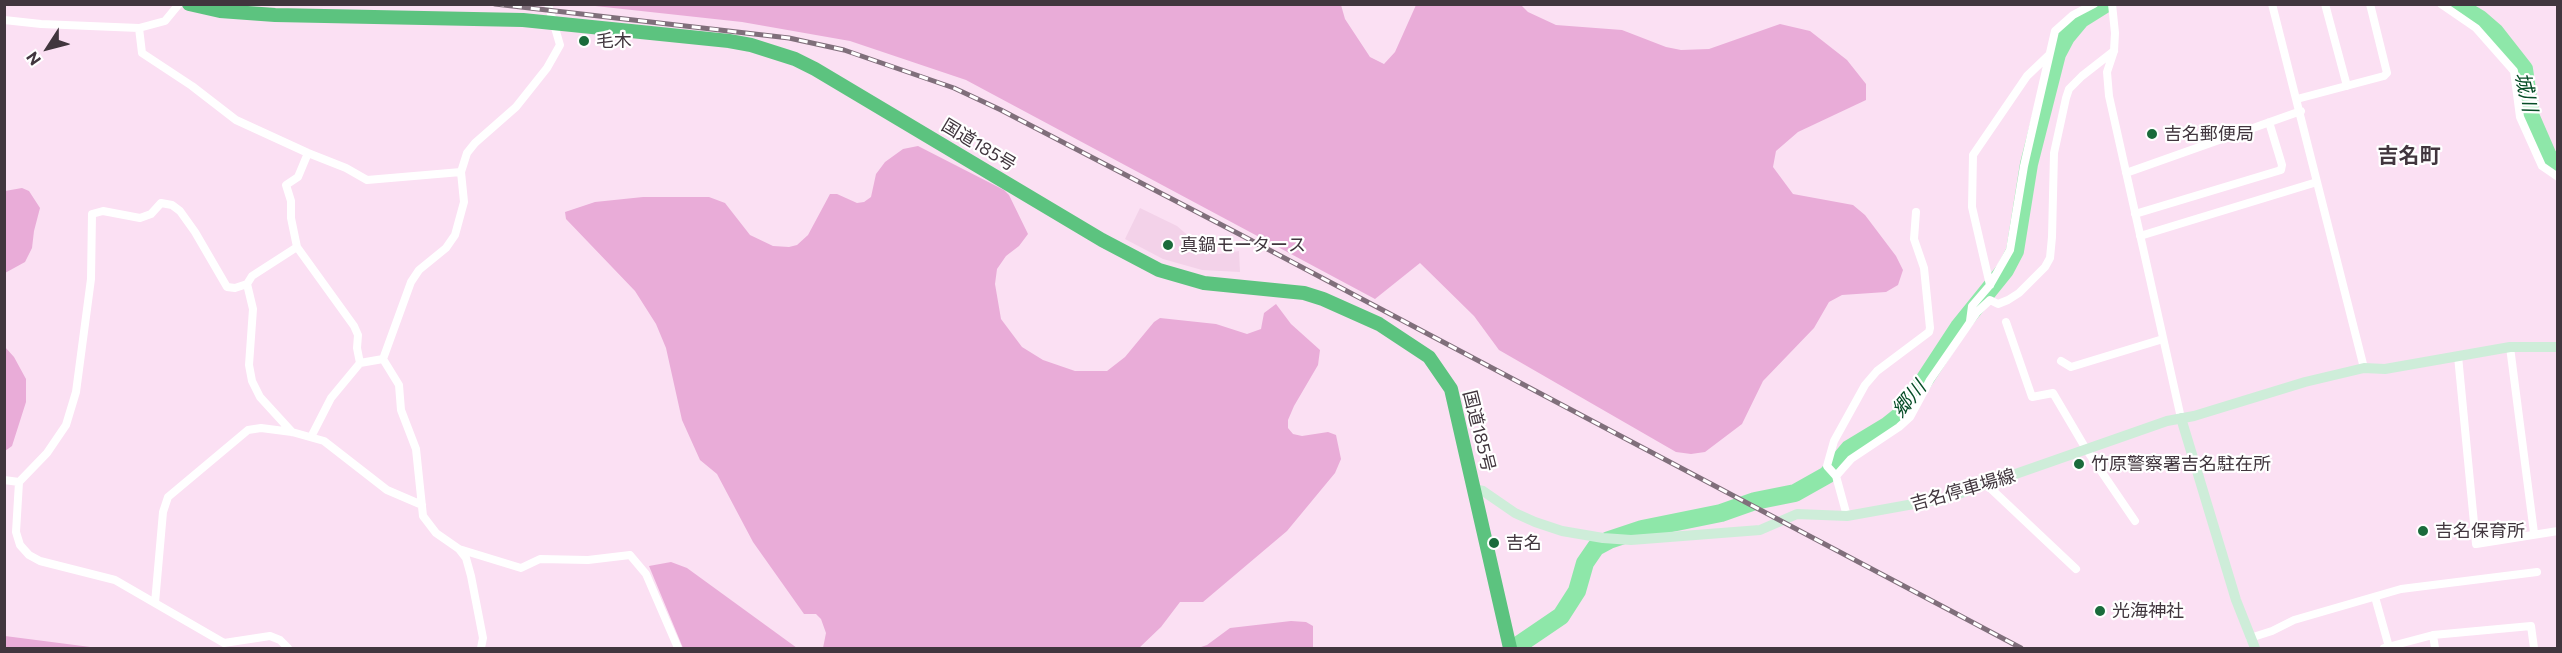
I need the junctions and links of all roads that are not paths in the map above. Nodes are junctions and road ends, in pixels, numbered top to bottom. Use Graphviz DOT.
graph roads {
  1 [pos="179,4"];
  2 [pos="189,4"];
  3 [pos="548,4"];
  4 [pos="2094,4"];
  5 [pos="2272,4"];
  6 [pos="2325,4"];
  7 [pos="2370,4"];
  8 [pos="2441,4"];
  9 [pos="2112,8"];
  10 [pos="4,20"];
  11 [pos="555,23"];
  12 [pos="139,28"];
  13 [pos="2114,51"];
  14 [pos="2049,55"];
  15 [pos="2347,86"];
  16 [pos="2297,99"];
  17 [pos="2301,111"];
  18 [pos="2269,122"];
  19 [pos="308,153"];
  20 [pos="461,172"];
  21 [pos="2126,173"];
  22 [pos="2558,177"];
  23 [pos="2318,182"];
  24 [pos="1916,212"];
  25 [pos="2135,214"];
  26 [pos="2140,236"];
  27 [pos="297,248"];
  28 [pos="247,284"];
  29 [pos="1990,285"];
  30 [pos="1970,320"];
  31 [pos="2006,322"];
  32 [pos="2163,339"];
  33 [pos="2510,347"];
  34 [pos="2558,347"];
  35 [pos="2458,356"];
  36 [pos="383,359"];
  37 [pos="2061,361"];
  38 [pos="360,363"];
  39 [pos="2364,368"];
  40 [pos="2181,418"];
  41 [pos="292,432"];
  42 [pos="311,437"];
  43 [pos="2086,448"];
  44 [pos="1833,473"];
  45 [pos="4,480"];
  46 [pos="20,482"];
  47 [pos="1988,486"];
  48 [pos="1474,489"];
  49 [pos="422,505"];
  50 [pos="1847,516"];
  51 [pos="2135,521"];
  52 [pos="2558,531"];
  53 [pos="2534,533"];
  54 [pos="459,549"];
  55 [pos="2076,569"];
  56 [pos="2537,572"];
  57 [pos="2375,597"];
  58 [pos="155,603"];
  59 [pos="2433,636"];
  60 [pos="2253,643"];
  61 [pos="1509,646"];
  62 [pos="288,648"];
  63 [pos="481,648"];
  64 [pos="678,648"];
  65 [pos="2387,648"];
  66 [pos="2435,648"];
  67 [pos="2534,648"];
  1 -- 12 [label="street"];
  2 -- 11 [label="highway, 国道185号"];
  3 -- 11 [label="street"];
  4 -- 14 [label="street"];
  5 -- 16 [label="street"];
  6 -- 15 [label="street"];
  7 -- 15 [label="street"];
  8 -- 22 [label="street"];
  9 -- 13 [label="street"];
  10 -- 12 [label="street"];
  11 -- 20 [label="street"];
  11 -- 48 [label="highway, 国道185号"];
  12 -- 19 [label="street"];
  13 -- 21 [label="street"];
  13 -- 30 [label="street"];
  14 -- 29 [label="street"];
  14 -- 29 [label="street"];
  15 -- 16 [label="street"];
  16 -- 17 [label="street"];
  17 -- 18 [label="street"];
  17 -- 23 [label="street"];
  18 -- 21 [label="street"];
  18 -- 25 [label="street"];
  19 -- 20 [label="street"];
  19 -- 27 [label="street"];
  20 -- 36 [label="street"];
  21 -- 25 [label="street"];
  23 -- 26 [label="street"];
  23 -- 39 [label="street"];
  24 -- 44 [label="street"];
  25 -- 26 [label="street"];
  26 -- 32 [label="street"];
  27 -- 28 [label="street"];
  27 -- 38 [label="street"];
  28 -- 41 [label="street"];
  28 -- 46 [label="street"];
  29 -- 30 [label="street"];
  30 -- 44 [label="street"];
  31 -- 43 [label="street"];
  32 -- 37 [label="street"];
  32 -- 40 [label="street"];
  33 -- 34 [label="main road, 吉名停車場線"];
  33 -- 35 [label="main road, 吉名停車場線"];
  33 -- 53 [label="street"];
  35 -- 39 [label="main road, 吉名停車場線"];
  35 -- 53 [label="street"];
  36 -- 38 [label="street"];
  36 -- 49 [label="street"];
  38 -- 42 [label="street"];
  39 -- 40 [label="main road, 吉名停車場線"];
  40 -- 43 [label="main road, 吉名停車場線"];
  40 -- 60 [label="main road"];
  41 -- 42 [label="street"];
  41 -- 58 [label="street"];
  42 -- 49 [label="street"];
  43 -- 47 [label="main road, 吉名停車場線"];
  43 -- 51 [label="street"];
  44 -- 50 [label="street"];
  45 -- 46 [label="street"];
  46 -- 58 [label="street"];
  47 -- 50 [label="main road, 吉名停車場線"];
  47 -- 55 [label="street"];
  48 -- 50 [label="main road, 吉名停車場線"];
  48 -- 61 [label="highway, 国道185号"];
  49 -- 54 [label="street"];
  52 -- 53 [label="street"];
  54 -- 63 [label="street"];
  54 -- 64 [label="street"];
  56 -- 57 [label="street"];
  57 -- 60 [label="street"];
  57 -- 65 [label="street"];
  58 -- 62 [label="street"];
  59 -- 65 [label="street"];
  59 -- 66 [label="street"];
  59 -- 67 [label="street"];
}
